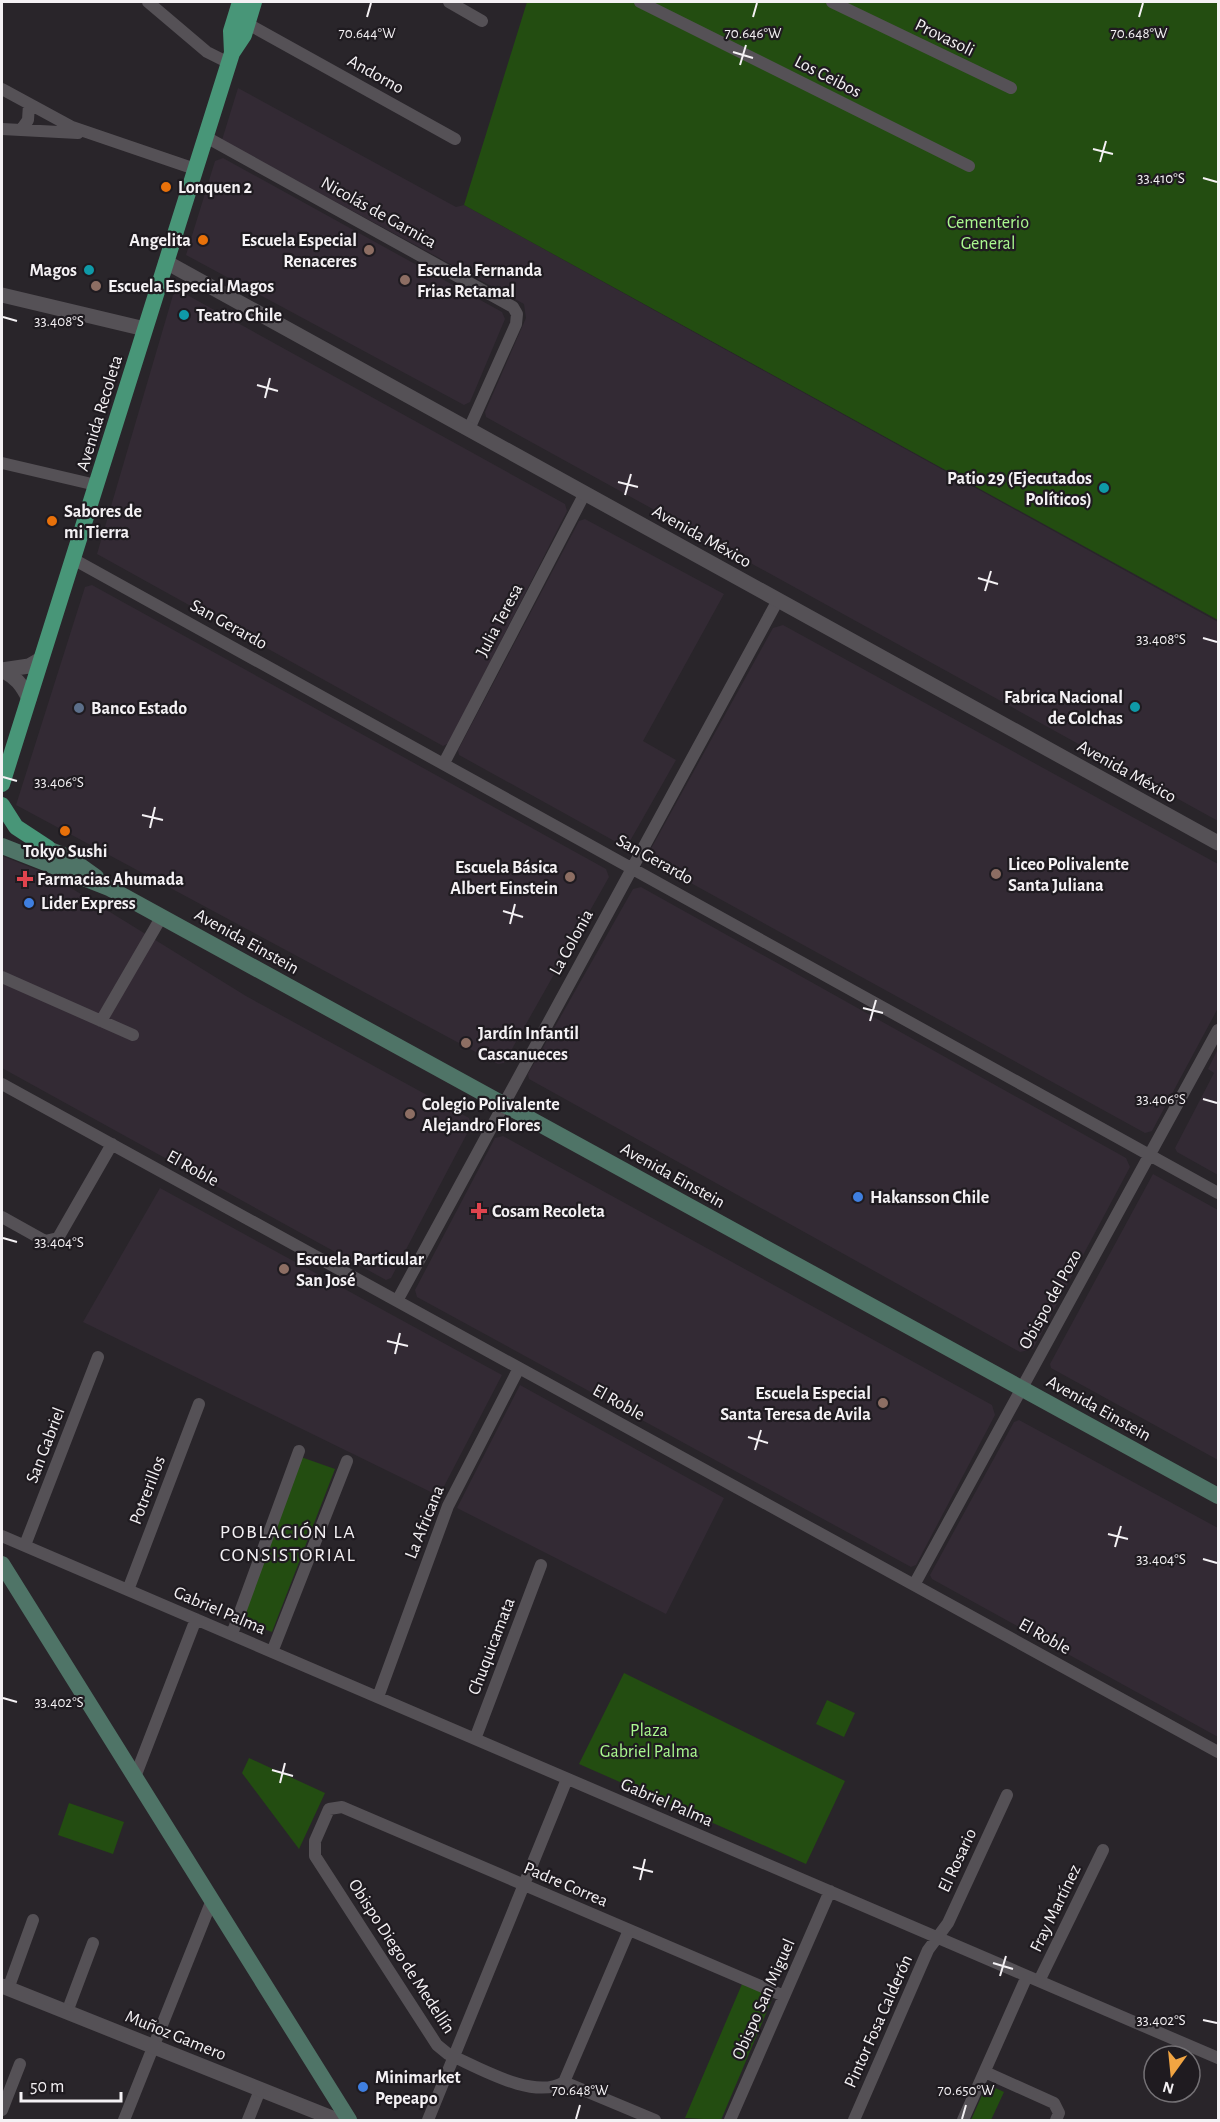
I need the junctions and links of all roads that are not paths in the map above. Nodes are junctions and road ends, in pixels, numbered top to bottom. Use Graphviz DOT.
graph roads {
  1 [pos="148,2"];
  2 [pos="240,2"];
  3 [pos="254,2"];
  4 [pos="449,2"];
  5 [pos="640,2"];
  6 [pos="832,2"];
  7 [pos="482,21"];
  8 [pos="248,24"];
  9 [pos="230,58"];
  10 [pos="1011,88"];
  11 [pos="2,89"];
  12 [pos="29,105"];
  13 [pos="2,129"];
  14 [pos="21,130"];
  15 [pos="88,134"];
  16 [pos="206,137"];
  17 [pos="455,139"];
  18 [pos="969,166"];
  19 [pos="195,169"];
  20 [pos="166,262"];
  21 [pos="2,295"];
  22 [pos="145,329"];
  23 [pos="469,429"];
  24 [pos="2,463"];
  25 [pos="96,485"];
  26 [pos="585,493"];
  27 [pos="73,559"];
  28 [pos="778,600"];
  29 [pos="41,659"];
  30 [pos="29,699"];
  31 [pos="444,763"];
  32 [pos="2,784"];
  33 [pos="2,805"];
  34 [pos="2,839"];
  35 [pos="1218,843"];
  36 [pos="2,846"];
  37 [pos="48,848"];
  38 [pos="633,867"];
  39 [pos="109,888"];
  40 [pos="162,916"];
  41 [pos="2,977"];
  42 [pos="101,1021"];
  43 [pos="1218,1030"];
  44 [pos="133,1035"];
  45 [pos="2,1084"];
  46 [pos="503,1105"];
  47 [pos="112,1144"];
  48 [pos="1150,1155"];
  49 [pos="1218,1193"];
  50 [pos="2,1217"];
  51 [pos="397,1301"];
  52 [pos="98,1358"];
  53 [pos="519,1368"];
  54 [pos="1022,1388"];
  55 [pos="200,1404"];
  56 [pos="299,1451"];
  57 [pos="346,1461"];
  58 [pos="1218,1496"];
  59 [pos="2,1536"];
  60 [pos="25,1545"];
  61 [pos="2,1564"];
  62 [pos="541,1565"];
  63 [pos="914,1585"];
  64 [pos="128,1590"];
  65 [pos="196,1619"];
  66 [pos="232,1634"];
  67 [pos="272,1652"];
  68 [pos="378,1697"];
  69 [pos="475,1739"];
  70 [pos="1218,1752"];
  71 [pos="135,1777"];
  72 [pos="567,1779"];
  73 [pos="1006,1795"];
  74 [pos="333,1806"];
  75 [pos="1103,1850"];
  76 [pos="524,1885"];
  77 [pos="830,1891"];
  78 [pos="212,1900"];
  79 [pos="33,1920"];
  80 [pos="628,1930"];
  81 [pos="937,1937"];
  82 [pos="93,1943"];
  83 [pos="1027,1976"];
  84 [pos="1040,1981"];
  85 [pos="5,1988"];
  86 [pos="784,1996"];
  87 [pos="67,2012"];
  88 [pos="154,2047"];
  89 [pos="454,2056"];
  90 [pos="1218,2058"];
  91 [pos="20,2064"];
  92 [pos="985,2072"];
  93 [pos="564,2082"];
  94 [pos="260,2090"];
  95 [pos="2,2110"];
  96 [pos="124,2121"];
  97 [pos="248,2121"];
  98 [pos="337,2121"];
  99 [pos="348,2121"];
  100 [pos="428,2121"];
  101 [pos="655,2121"];
  102 [pos="730,2121"];
  103 [pos="854,2121"];
  104 [pos="963,2121"];
  105 [pos="1056,2121"];
  1 -- 9 [label="street"];
  2 -- 9 [label="main road, Avenida Recoleta"];
  3 -- 8 [label="main road, Avenida Recoleta"];
  4 -- 7 [label="street"];
  5 -- 18 [label="street, Los Ceibos"];
  6 -- 10 [label="street, Provasoli"];
  8 -- 9 [label="main road, Avenida Recoleta"];
  8 -- 17 [label="street, Andorno"];
  9 -- 16 [label="main road, Avenida Recoleta"];
  11 -- 12 [label="street"];
  12 -- 14 [label="street"];
  12 -- 15 [label="street"];
  13 -- 14 [label="street"];
  14 -- 15 [label="street"];
  15 -- 19 [label="street"];
  16 -- 19 [label="main road, Avenida Recoleta"];
  16 -- 23 [label="street, Nicolás de Garnica"];
  19 -- 20 [label="main road, Avenida Recoleta"];
  20 -- 22 [label="main road, Avenida Recoleta"];
  20 -- 23 [label="street, Avenida México"];
  21 -- 22 [label="street"];
  22 -- 25 [label="main road, Avenida Recoleta"];
  23 -- 26 [label="street, Avenida México"];
  24 -- 25 [label="street"];
  25 -- 27 [label="main road, Avenida Recoleta"];
  26 -- 28 [label="street, Avenida México"];
  26 -- 31 [label="street, Julia Teresa"];
  27 -- 29 [label="main road, Avenida Recoleta"];
  27 -- 31 [label="street, San Gerardo"];
  28 -- 35 [label="street, Avenida México"];
  28 -- 38 [label="street, La Colonia"];
  29 -- 30 [label="main road, Avenida Recoleta"];
  29 -- 30 [label="street"];
  30 -- 32 [label="main road, Avenida Recoleta"];
  31 -- 38 [label="street, San Gerardo"];
  33 -- 37 [label="main road"];
  34 -- 37 [label="main road, Avenida Einstein"];
  36 -- 39 [label="main road, Avenida Einstein"];
  37 -- 39 [label="main road, Avenida Einstein"];
  38 -- 46 [label="street, La Colonia"];
  38 -- 48 [label="street, San Gerardo"];
  39 -- 40 [label="main road, Avenida Einstein"];
  40 -- 42 [label="street"];
  40 -- 46 [label="main road, Avenida Einstein"];
  41 -- 42 [label="street"];
  42 -- 44 [label="street"];
  43 -- 48 [label="street, Obispo del Pozo"];
  45 -- 47 [label="street, El Roble"];
  46 -- 51 [label="street, La Colonia"];
  46 -- 54 [label="main road, Avenida Einstein"];
  47 -- 50 [label="street"];
  47 -- 51 [label="street, El Roble"];
  48 -- 49 [label="street, San Gerardo"];
  48 -- 54 [label="street, Obispo del Pozo"];
  51 -- 53 [label="street, El Roble"];
  52 -- 60 [label="street, San Gabriel"];
  53 -- 63 [label="street, El Roble"];
  53 -- 68 [label="street, La Africana"];
  54 -- 58 [label="main road, Avenida Einstein"];
  54 -- 63 [label="street, Obispo del Pozo"];
  55 -- 64 [label="street, Potrerillos"];
  56 -- 66 [label="street"];
  57 -- 67 [label="street"];
  59 -- 60 [label="street, Gabriel Palma"];
  60 -- 64 [label="street, Gabriel Palma"];
  61 -- 71 [label="main road"];
  62 -- 69 [label="street, Chuquicamata"];
  63 -- 70 [label="street, El Roble"];
  64 -- 65 [label="street, Gabriel Palma"];
  65 -- 66 [label="street, Gabriel Palma"];
  65 -- 71 [label="street"];
  66 -- 67 [label="street, Gabriel Palma"];
  67 -- 68 [label="street, Gabriel Palma"];
  68 -- 69 [label="street, Gabriel Palma"];
  69 -- 72 [label="street, Gabriel Palma"];
  71 -- 78 [label="main road"];
  72 -- 76 [label="street"];
  72 -- 77 [label="street, Gabriel Palma"];
  73 -- 81 [label="street, El Rosario"];
  74 -- 76 [label="street, Padre Correa"];
  74 -- 89 [label="street, Obispo Diego de Medellín"];
  75 -- 84 [label="street, Fray Martínez"];
  76 -- 80 [label="street, Padre Correa"];
  76 -- 89 [label="street"];
  77 -- 81 [label="street, Gabriel Palma"];
  77 -- 86 [label="street, Obispo San Miguel"];
  78 -- 88 [label="street"];
  78 -- 99 [label="main road"];
  79 -- 85 [label="street"];
  80 -- 86 [label="street, Padre Correa"];
  80 -- 93 [label="street"];
  81 -- 83 [label="street, Gabriel Palma"];
  81 -- 103 [label="street, Pintor Fosa Calderón"];
  82 -- 87 [label="street"];
  83 -- 84 [label="street, Gabriel Palma"];
  83 -- 92 [label="street"];
  84 -- 90 [label="street, Gabriel Palma"];
  85 -- 87 [label="street, Muñoz Gamero"];
  86 -- 102 [label="street, Obispo San Miguel"];
  87 -- 88 [label="street, Muñoz Gamero"];
  88 -- 94 [label="street, Muñoz Gamero"];
  88 -- 96 [label="street"];
  89 -- 93 [label="street, Obispo Diego de Medellín"];
  89 -- 100 [label="street"];
  91 -- 95 [label="street"];
  92 -- 104 [label="street"];
  92 -- 105 [label="street"];
  93 -- 101 [label="street"];
  94 -- 97 [label="street"];
  94 -- 98 [label="street, Muñoz Gamero"];
}
